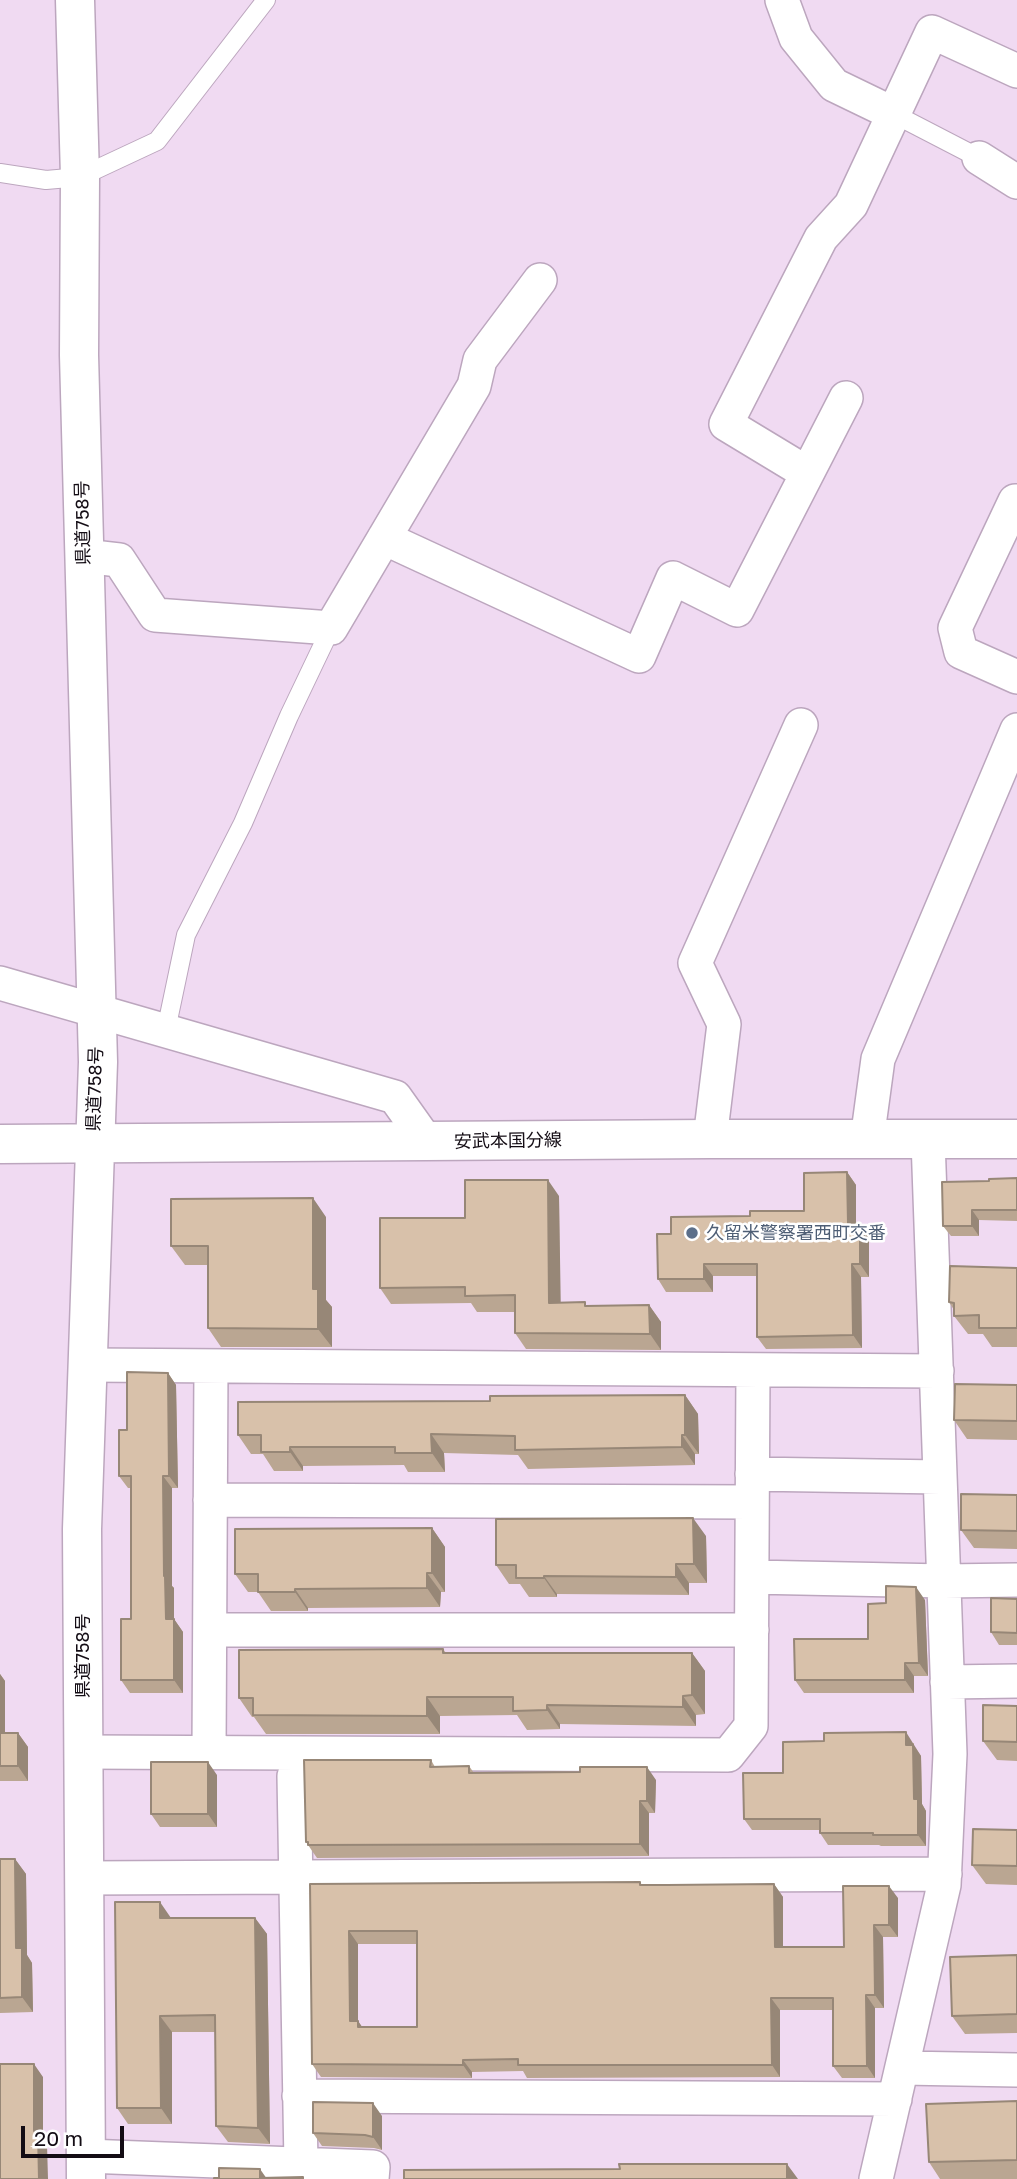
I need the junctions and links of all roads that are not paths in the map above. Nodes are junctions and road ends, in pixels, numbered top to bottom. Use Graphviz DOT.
graph roads {
  1 [pos="75,0"];
  2 [pos="266,0"];
  3 [pos="782,0"];
  4 [pos="1017,70"];
  5 [pos="894,114"];
  6 [pos="979,158"];
  7 [pos="0,173"];
  8 [pos="80,177"];
  9 [pos="1017,182"];
  10 [pos="540,280"];
  11 [pos="846,398"];
  12 [pos="807,473"];
  13 [pos="1015,501"];
  14 [pos="384,538"];
  15 [pos="84,556"];
  16 [pos="331,628"];
  17 [pos="1017,677"];
  18 [pos="801,725"];
  19 [pos="1016,737"];
  20 [pos="0,983"];
  21 [pos="97,1010"];
  22 [pos="166,1030"];
  23 [pos="710,1139"];
  24 [pos="1017,1139"];
  25 [pos="867,1140"];
  26 [pos="928,1140"];
  27 [pos="427,1142"];
  28 [pos="0,1144"];
  29 [pos="93,1145"];
  30 [pos="87,1365"];
  31 [pos="211,1366"];
  32 [pos="753,1370"];
  33 [pos="937,1371"];
  34 [pos="940,1477"];
  35 [pos="752,1488"];
  36 [pos="210,1500"];
  37 [pos="752,1577"];
  38 [pos="1017,1580"];
  39 [pos="944,1581"];
  40 [pos="210,1630"];
  41 [pos="752,1630"];
  42 [pos="1017,1681"];
  43 [pos="947,1682"];
  44 [pos="209,1751"];
  45 [pos="83,1752"];
  46 [pos="294,1776"];
  47 [pos="945,1874"];
  48 [pos="295,1877"];
  49 [pos="84,1878"];
  50 [pos="1017,2070"];
  51 [pos="898,2084"];
  52 [pos="299,2096"];
  53 [pos="301,2164"];
  54 [pos="86,2167"];
  55 [pos="372,2179"];
  56 [pos="876,2179"];
  1 -- 8 [label="main road, 県道758号"];
  2 -- 8 [label="lane"];
  3 -- 5 [label="street"];
  4 -- 5 [label="street"];
  5 -- 6 [label="lane"];
  5 -- 12 [label="street"];
  6 -- 9 [label="street"];
  7 -- 8 [label="lane"];
  8 -- 15 [label="main road, 県道758号"];
  10 -- 14 [label="street"];
  11 -- 12 [label="street"];
  12 -- 14 [label="street"];
  13 -- 17 [label="street"];
  14 -- 16 [label="street"];
  15 -- 16 [label="street"];
  15 -- 21 [label="main road, 県道758号"];
  16 -- 22 [label="lane"];
  18 -- 23 [label="street"];
  19 -- 25 [label="street"];
  20 -- 21 [label="street"];
  21 -- 22 [label="street"];
  21 -- 29 [label="main road, 県道758号"];
  22 -- 27 [label="street"];
  23 -- 25 [label="main road, 安武本国分線"];
  23 -- 27 [label="main road, 安武本国分線"];
  24 -- 26 [label="main road, 安武本国分線"];
  25 -- 26 [label="main road, 安武本国分線"];
  26 -- 33 [label="street"];
  27 -- 29 [label="main road, 安武本国分線"];
  28 -- 29 [label="main road, 安武本国分線"];
  29 -- 30 [label="main road, 県道758号"];
  30 -- 31 [label="street"];
  30 -- 45 [label="main road, 県道758号"];
  31 -- 32 [label="street"];
  31 -- 36 [label="street"];
  32 -- 33 [label="street"];
  32 -- 35 [label="street"];
  33 -- 34 [label="street"];
  34 -- 35 [label="street"];
  34 -- 39 [label="street"];
  35 -- 36 [label="street"];
  35 -- 37 [label="street"];
  36 -- 40 [label="street"];
  37 -- 39 [label="street"];
  37 -- 41 [label="street"];
  38 -- 39 [label="street"];
  39 -- 43 [label="street"];
  40 -- 41 [label="street"];
  40 -- 44 [label="street"];
  41 -- 44 [label="street"];
  42 -- 43 [label="street"];
  43 -- 47 [label="street"];
  44 -- 45 [label="street"];
  45 -- 49 [label="main road, 県道758号"];
  46 -- 48 [label="street"];
  47 -- 48 [label="street"];
  47 -- 51 [label="street"];
  48 -- 49 [label="street"];
  48 -- 52 [label="street"];
  49 -- 54 [label="main road, 県道758号"];
  50 -- 51 [label="street"];
  51 -- 52 [label="street"];
  51 -- 56 [label="street"];
  52 -- 53 [label="street"];
  53 -- 54 [label="street"];
  53 -- 55 [label="street"];
}
